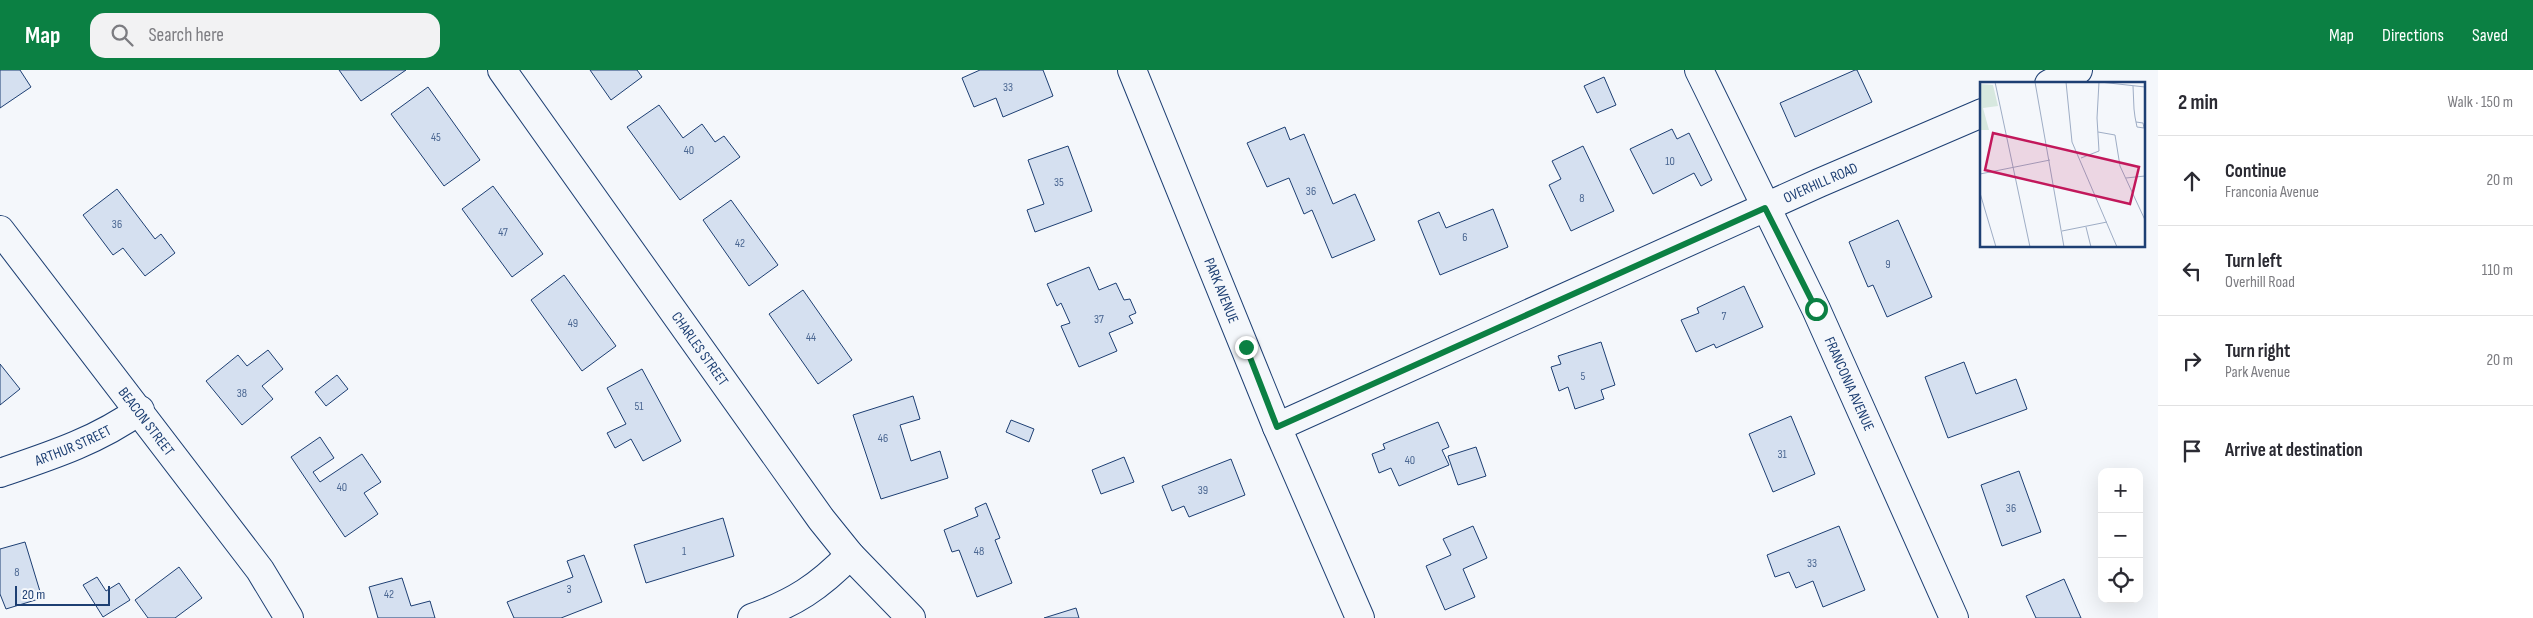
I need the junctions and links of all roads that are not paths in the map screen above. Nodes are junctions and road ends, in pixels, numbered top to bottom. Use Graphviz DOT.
graph roads {
  1 [pos="502,70"];
  2 [pos="1132,70"];
  3 [pos="1699,70"];
  4 [pos="2078,70"];
  5 [pos="2054,82"];
  6 [pos="1980,114"];
  7 [pos="1765,208"];
  8 [pos="0,230"];
  9 [pos="140,410"];
  10 [pos="1277,427"];
  11 [pos="0,473"];
  12 [pos="850,555"];
  13 [pos="289,618"];
  14 [pos="752,618"];
  15 [pos="911,618"];
  16 [pos="1360,618"];
  17 [pos="1954,618"];
  1 -- 12 [label="street, CHARLES STREET"];
  2 -- 10 [label="street, PARK AVENUE"];
  3 -- 7 [label="street, FRANCONIA AVENUE"];
  4 -- 5 [label="street"];
  6 -- 7 [label="street, OVERHILL ROAD"];
  7 -- 10 [label="street, OVERHILL ROAD"];
  7 -- 17 [label="street, FRANCONIA AVENUE"];
  8 -- 9 [label="street, BEACON STREET"];
  9 -- 11 [label="street, ARTHUR STREET"];
  9 -- 13 [label="street, BEACON STREET"];
  10 -- 16 [label="street, PARK AVENUE"];
  12 -- 14 [label="street"];
  12 -- 15 [label="street, CHARLES STREET"];
}
